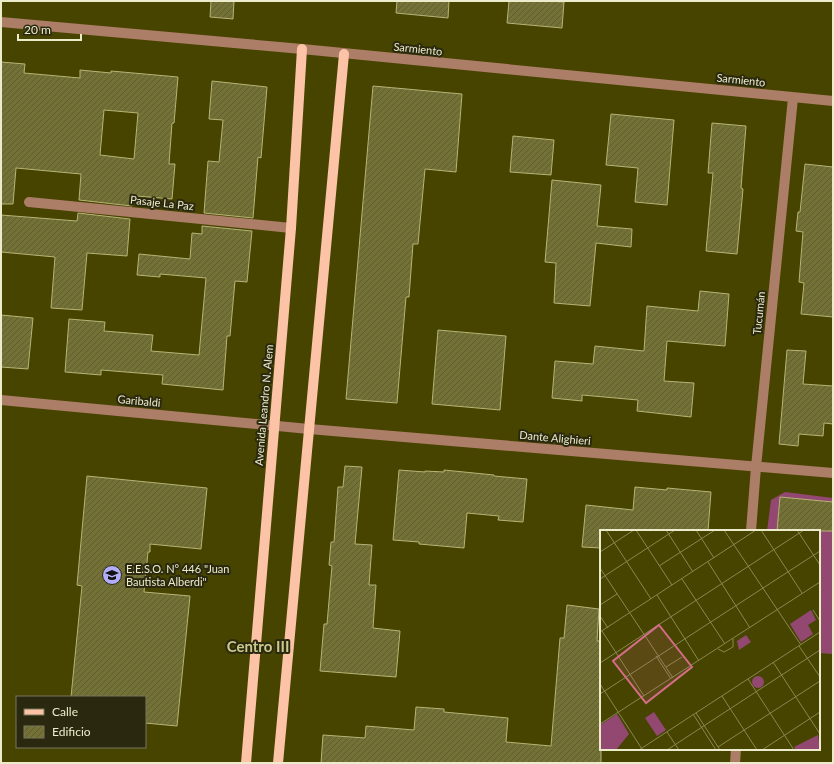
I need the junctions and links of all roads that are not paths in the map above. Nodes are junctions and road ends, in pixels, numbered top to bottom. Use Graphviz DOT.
graph roads {
  1 [pos="1,22"];
  2 [pos="302,49"];
  3 [pos="344,54"];
  4 [pos="793,98"];
  5 [pos="833,101"];
  6 [pos="30,202"];
  7 [pos="291,228"];
  8 [pos="1,400"];
  9 [pos="274,426"];
  10 [pos="309,429"];
  11 [pos="756,467"];
  12 [pos="833,473"];
  13 [pos="751,530"];
  14 [pos="736,750"];
  15 [pos="246,763"];
  16 [pos="278,763"];
  17 [pos="735,763"];
  1 -- 2 [label="street, Sarmiento"];
  2 -- 3 [label="street, Sarmiento"];
  2 -- 7 [label="main road, Avenida Leandro N. Alem"];
  3 -- 4 [label="street, Sarmiento"];
  3 -- 10 [label="main road"];
  4 -- 5 [label="street, Sarmiento"];
  4 -- 11 [label="street, Tucumán"];
  6 -- 7 [label="street, Pasaje La Paz"];
  7 -- 9 [label="main road, Avenida Leandro N. Alem"];
  8 -- 9 [label="street, Garibaldi"];
  9 -- 10 [label="street, Dante Alighieri"];
  9 -- 15 [label="main road, Avenida Leandro N. Alem"];
  10 -- 11 [label="street, Dante Alighieri"];
  10 -- 16 [label="main road"];
  11 -- 12 [label="street, Dante Alighieri"];
  11 -- 13 [label="street, Tucumán"];
  14 -- 17 [label="street"];
}
